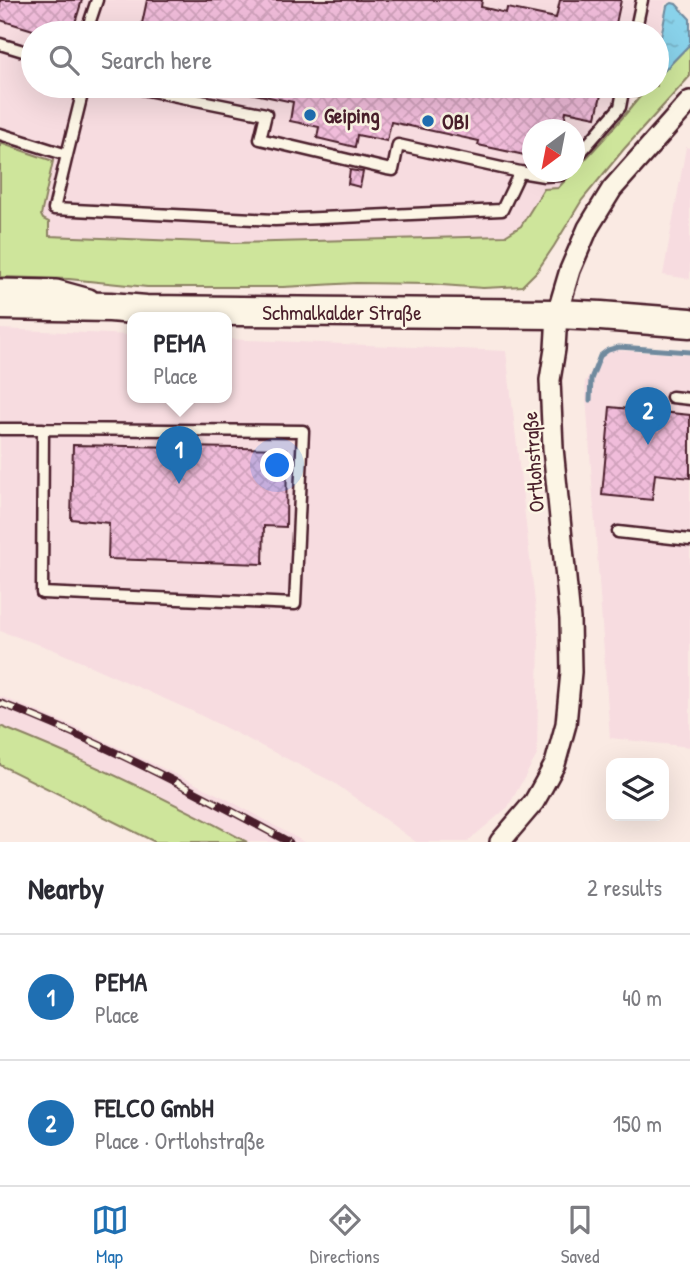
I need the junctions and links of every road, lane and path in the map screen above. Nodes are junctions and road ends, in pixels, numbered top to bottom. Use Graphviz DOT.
graph roads {
  1 [pos="97,0"];
  2 [pos="642,0"];
  3 [pos="90,21"];
  4 [pos="638,21"];
  5 [pos="0,44"];
  6 [pos="21,50"];
  7 [pos="81,98"];
  8 [pos="187,98"];
  9 [pos="622,98"];
  10 [pos="690,101"];
  11 [pos="0,134"];
  12 [pos="585,148"];
  13 [pos="67,155"];
  14 [pos="520,172"];
  15 [pos="0,289"];
  16 [pos="0,305"];
  17 [pos="110,307"];
  18 [pos="557,314"];
  19 [pos="690,323"];
  20 [pos="672,397"];
  21 [pos="690,399"];
  22 [pos="0,429"];
  23 [pos="43,429"];
  24 [pos="618,532"];
  25 [pos="690,540"];
  26 [pos="500,842"];
  1 -- 3 [label="lane"];
  2 -- 4 [label="lane"];
  5 -- 6 [label="lane"];
  7 -- 13 [label="lane"];
  8 -- 14 [label="lane"];
  9 -- 12 [label="lane"];
  10 -- 18 [label="street, Ortlohstraße"];
  11 -- 13 [label="lane"];
  13 -- 14 [label="lane"];
  15 -- 17 [label="street"];
  16 -- 17 [label="main road, Schmalkalder Straße"];
  17 -- 18 [label="main road, Schmalkalder Straße"];
  18 -- 19 [label="main road, Schmalkalder Straße"];
  18 -- 26 [label="street, Ortlohstraße"];
  20 -- 21 [label="lane"];
  22 -- 23 [label="lane"];
  23 -- 23 [label="lane"];
  24 -- 25 [label="lane"];
}
